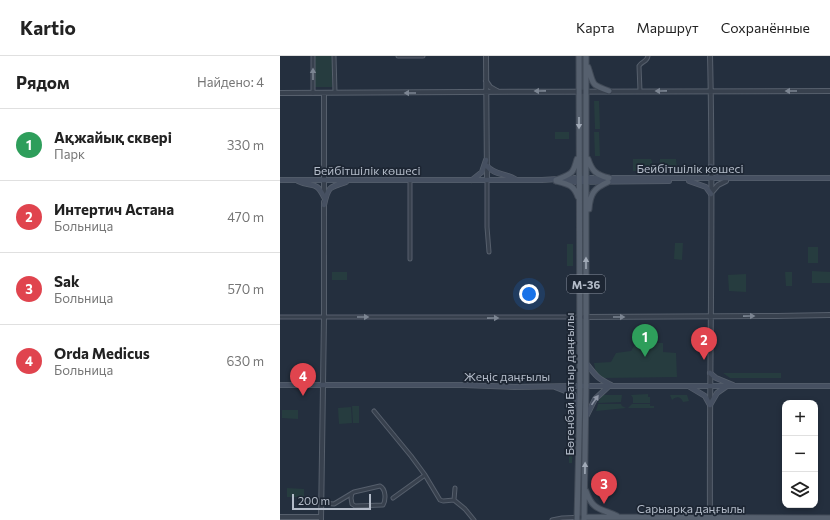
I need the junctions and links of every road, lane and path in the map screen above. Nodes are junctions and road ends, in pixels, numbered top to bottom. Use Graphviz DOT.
graph roads {
  1 [pos="313,56"];
  2 [pos="334,56"];
  3 [pos="398,56"];
  4 [pos="423,56"];
  5 [pos="486,56"];
  6 [pos="579,56"];
  7 [pos="648,56"];
  8 [pos="710,56"];
  9 [pos="586,58"];
  10 [pos="486,80"];
  11 [pos="579,91"];
  12 [pos="586,91"];
  13 [pos="609,91"];
  14 [pos="640,91"];
  15 [pos="711,91"];
  16 [pos="830,91"];
  17 [pos="280,92"];
  18 [pos="313,92"];
  19 [pos="335,92"];
  20 [pos="486,92"];
  21 [pos="499,92"];
  22 [pos="324,93"];
  23 [pos="579,152"];
  24 [pos="586,154"];
  25 [pos="486,160"];
  26 [pos="487,166"];
  27 [pos="711,166"];
  28 [pos="732,178"];
  29 [pos="711,179"];
  30 [pos="280,180"];
  31 [pos="297,180"];
  32 [pos="324,180"];
  33 [pos="351,180"];
  34 [pos="410,180"];
  35 [pos="471,180"];
  36 [pos="486,180"];
  37 [pos="516,180"];
  38 [pos="579,180"];
  39 [pos="586,180"];
  40 [pos="609,180"];
  41 [pos="830,180"];
  42 [pos="556,181"];
  43 [pos="688,181"];
  44 [pos="726,181"];
  45 [pos="711,193"];
  46 [pos="324,197"];
  47 [pos="579,201"];
  48 [pos="324,205"];
  49 [pos="586,220"];
  50 [pos="489,252"];
  51 [pos="410,259"];
  52 [pos="830,315"];
  53 [pos="280,317"];
  54 [pos="324,317"];
  55 [pos="586,317"];
  56 [pos="711,317"];
  57 [pos="580,318"];
  58 [pos="586,363"];
  59 [pos="710,373"];
  60 [pos="280,385"];
  61 [pos="323,385"];
  62 [pos="554,386"];
  63 [pos="580,386"];
  64 [pos="586,386"];
  65 [pos="611,386"];
  66 [pos="689,386"];
  67 [pos="711,386"];
  68 [pos="728,386"];
  69 [pos="737,386"];
  70 [pos="830,386"];
  71 [pos="710,405"];
  72 [pos="374,411"];
  73 [pos="580,414"];
  74 [pos="586,417"];
  75 [pos="425,475"];
  76 [pos="585,486"];
  77 [pos="455,488"];
  78 [pos="352,493"];
  79 [pos="393,498"];
  80 [pos="454,500"];
  81 [pos="322,504"];
  82 [pos="280,517"];
  83 [pos="620,517"];
  84 [pos="830,518"];
  85 [pos="321,519"];
  86 [pos="578,519"];
  87 [pos="584,519"];
  88 [pos="710,519"];
  89 [pos="771,519"];
  90 [pos="824,519"];
  91 [pos="474,520"];
  92 [pos="552,520"];
  18 -- 1 [label="street, one-way"];
  2 -- 19 [label="street"];
  3 -- 4 [label="street"];
  5 -- 10 [label="street"];
  6 -- 11 [label="main road, Бөгенбай Батыр даңғылы / M-36"];
  7 -- 14 [label="street"];
  8 -- 15 [label="street"];
  9 -- 12 [label="main road, Бөгенбай Батыр даңғылы / M-36"];
  9 -- 13 [label="main road"];
  10 -- 20 [label="street"];
  10 -- 21 [label="street"];
  11 -- 12 [label="street"];
  11 -- 21 [label="street, one-way"];
  11 -- 23 [label="main road, Бөгенбай Батыр даңғылы / M-36, one-way"];
  12 -- 13 [label="street"];
  12 -- 24 [label="main road, Бөгенбай Батыр даңғылы / M-36"];
  13 -- 14 [label="street"];
  15 -- 14 [label="street, one-way"];
  16 -- 15 [label="street, one-way"];
  15 -- 27 [label="street"];
  17 -- 18 [label="street"];
  18 -- 22 [label="street"];
  20 -- 19 [label="street, one-way"];
  19 -- 22 [label="street"];
  20 -- 21 [label="street"];
  20 -- 25 [label="street"];
  22 -- 32 [label="street"];
  23 -- 38 [label="main road, Бөгенбай Батыр даңғылы / M-36"];
  23 -- 42 [label="main road"];
  24 -- 39 [label="main road, Бөгенбай Батыр даңғылы / M-36"];
  24 -- 40 [label="main road"];
  25 -- 26 [label="street"];
  25 -- 35 [label="main road"];
  26 -- 36 [label="street"];
  26 -- 37 [label="main road"];
  27 -- 28 [label="main road"];
  27 -- 29 [label="street"];
  28 -- 29 [label="main road, Бейбітшілік көшесі"];
  28 -- 41 [label="main road, Бейбітшілік көшесі"];
  29 -- 40 [label="main road, Бейбітшілік көшесі"];
  29 -- 43 [label="main road, Бейбітшілік көшесі"];
  29 -- 44 [label="main road, Бейбітшілік көшесі"];
  29 -- 45 [label="street"];
  30 -- 31 [label="main road, Бейбітшілік көшесі"];
  31 -- 32 [label="main road, Бейбітшілік көшесі"];
  31 -- 46 [label="main road"];
  32 -- 33 [label="main road, Бейбітшілік көшесі"];
  32 -- 46 [label="street"];
  33 -- 34 [label="main road, Бейбітшілік көшесі"];
  33 -- 48 [label="main road"];
  34 -- 35 [label="main road, Бейбітшілік көшесі"];
  34 -- 51 [label="street"];
  35 -- 36 [label="main road, Бейбітшілік көшесі"];
  36 -- 37 [label="main road, Бейбітшілік көшесі"];
  36 -- 50 [label="street"];
  37 -- 42 [label="main road, Бейбітшілік көшесі"];
  38 -- 39 [label="main road, Бейбітшілік көшесі"];
  38 -- 42 [label="main road, Бейбітшілік көшесі"];
  38 -- 47 [label="main road, Бөгенбай Батыр даңғылы / M-36"];
  39 -- 40 [label="main road, Бейбітшілік көшесі"];
  39 -- 49 [label="main road, Бөгенбай Батыр даңғылы / M-36"];
  40 -- 43 [label="main road, Бейбітшілік көшесі"];
  40 -- 49 [label="main road"];
  41 -- 44 [label="main road, Бейбітшілік көшесі"];
  42 -- 47 [label="main road"];
  43 -- 45 [label="main road"];
  44 -- 45 [label="street"];
  45 -- 56 [label="street"];
  46 -- 48 [label="street"];
  47 -- 57 [label="main road, Бөгенбай Батыр даңғылы / M-36"];
  48 -- 54 [label="street"];
  55 -- 49 [label="main road, Бөгенбай Батыр даңғылы / M-36, one-way"];
  56 -- 52 [label="street, one-way"];
  53 -- 54 [label="street"];
  54 -- 57 [label="street, one-way"];
  54 -- 61 [label="street"];
  55 -- 56 [label="street, one-way"];
  55 -- 57 [label="street"];
  55 -- 58 [label="main road, Бөгенбай Батыр даңғылы / M-36"];
  56 -- 59 [label="street"];
  57 -- 63 [label="main road, Бөгенбай Батыр даңғылы / M-36"];
  58 -- 64 [label="main road, Бөгенбай Батыр даңғылы / M-36"];
  58 -- 65 [label="main road"];
  59 -- 67 [label="street"];
  59 -- 69 [label="main road"];
  60 -- 61 [label="main road, Жеңіс даңғылы"];
  61 -- 62 [label="main road, Жеңіс даңғылы"];
  61 -- 81 [label="street"];
  62 -- 63 [label="main road, Жеңіс даңғылы"];
  62 -- 73 [label="main road"];
  63 -- 64 [label="main road, Жеңіс даңғылы"];
  63 -- 73 [label="main road, Бөгенбай Батыр даңғылы / M-36"];
  64 -- 65 [label="main road, Жеңіс даңғылы"];
  64 -- 74 [label="main road, Бөгенбай Батыр даңғылы / M-36"];
  65 -- 66 [label="main road, Жеңіс даңғылы"];
  74 -- 65 [label="main road, one-way"];
  66 -- 67 [label="main road, Жеңіс даңғылы"];
  66 -- 71 [label="main road"];
  67 -- 68 [label="main road, Жеңіс даңғылы"];
  67 -- 71 [label="street"];
  68 -- 69 [label="main road, Жеңіс даңғылы"];
  68 -- 71 [label="main road"];
  69 -- 70 [label="main road, Жеңіс даңғылы"];
  71 -- 88 [label="street"];
  72 -- 75 [label="street"];
  73 -- 86 [label="main road, Бөгенбай Батыр даңғылы / M-36"];
  76 -- 74 [label="main road, Бөгенбай Батыр даңғылы / M-36, one-way"];
  75 -- 79 [label="street"];
  75 -- 80 [label="street"];
  76 -- 83 [label="main road"];
  76 -- 87 [label="main road, Бөгенбай Батыр даңғылы / M-36"];
  77 -- 80 [label="street"];
  78 -- 78 [label="street"];
  78 -- 81 [label="street"];
  80 -- 91 [label="street"];
  81 -- 85 [label="street"];
  82 -- 85 [label="street"];
  83 -- 87 [label="main road, Сарыарқа даңғылы"];
  83 -- 88 [label="main road, Сарыарқа даңғылы"];
  84 -- 90 [label="main road, Сарыарқа даңғылы"];
  86 -- 87 [label="street, Сарыарқа даңғылы"];
  86 -- 92 [label="street, Сарыарқа даңғылы"];
  88 -- 89 [label="main road, Сарыарқа даңғылы"];
  89 -- 90 [label="main road, Сарыарқа даңғылы"];
}
